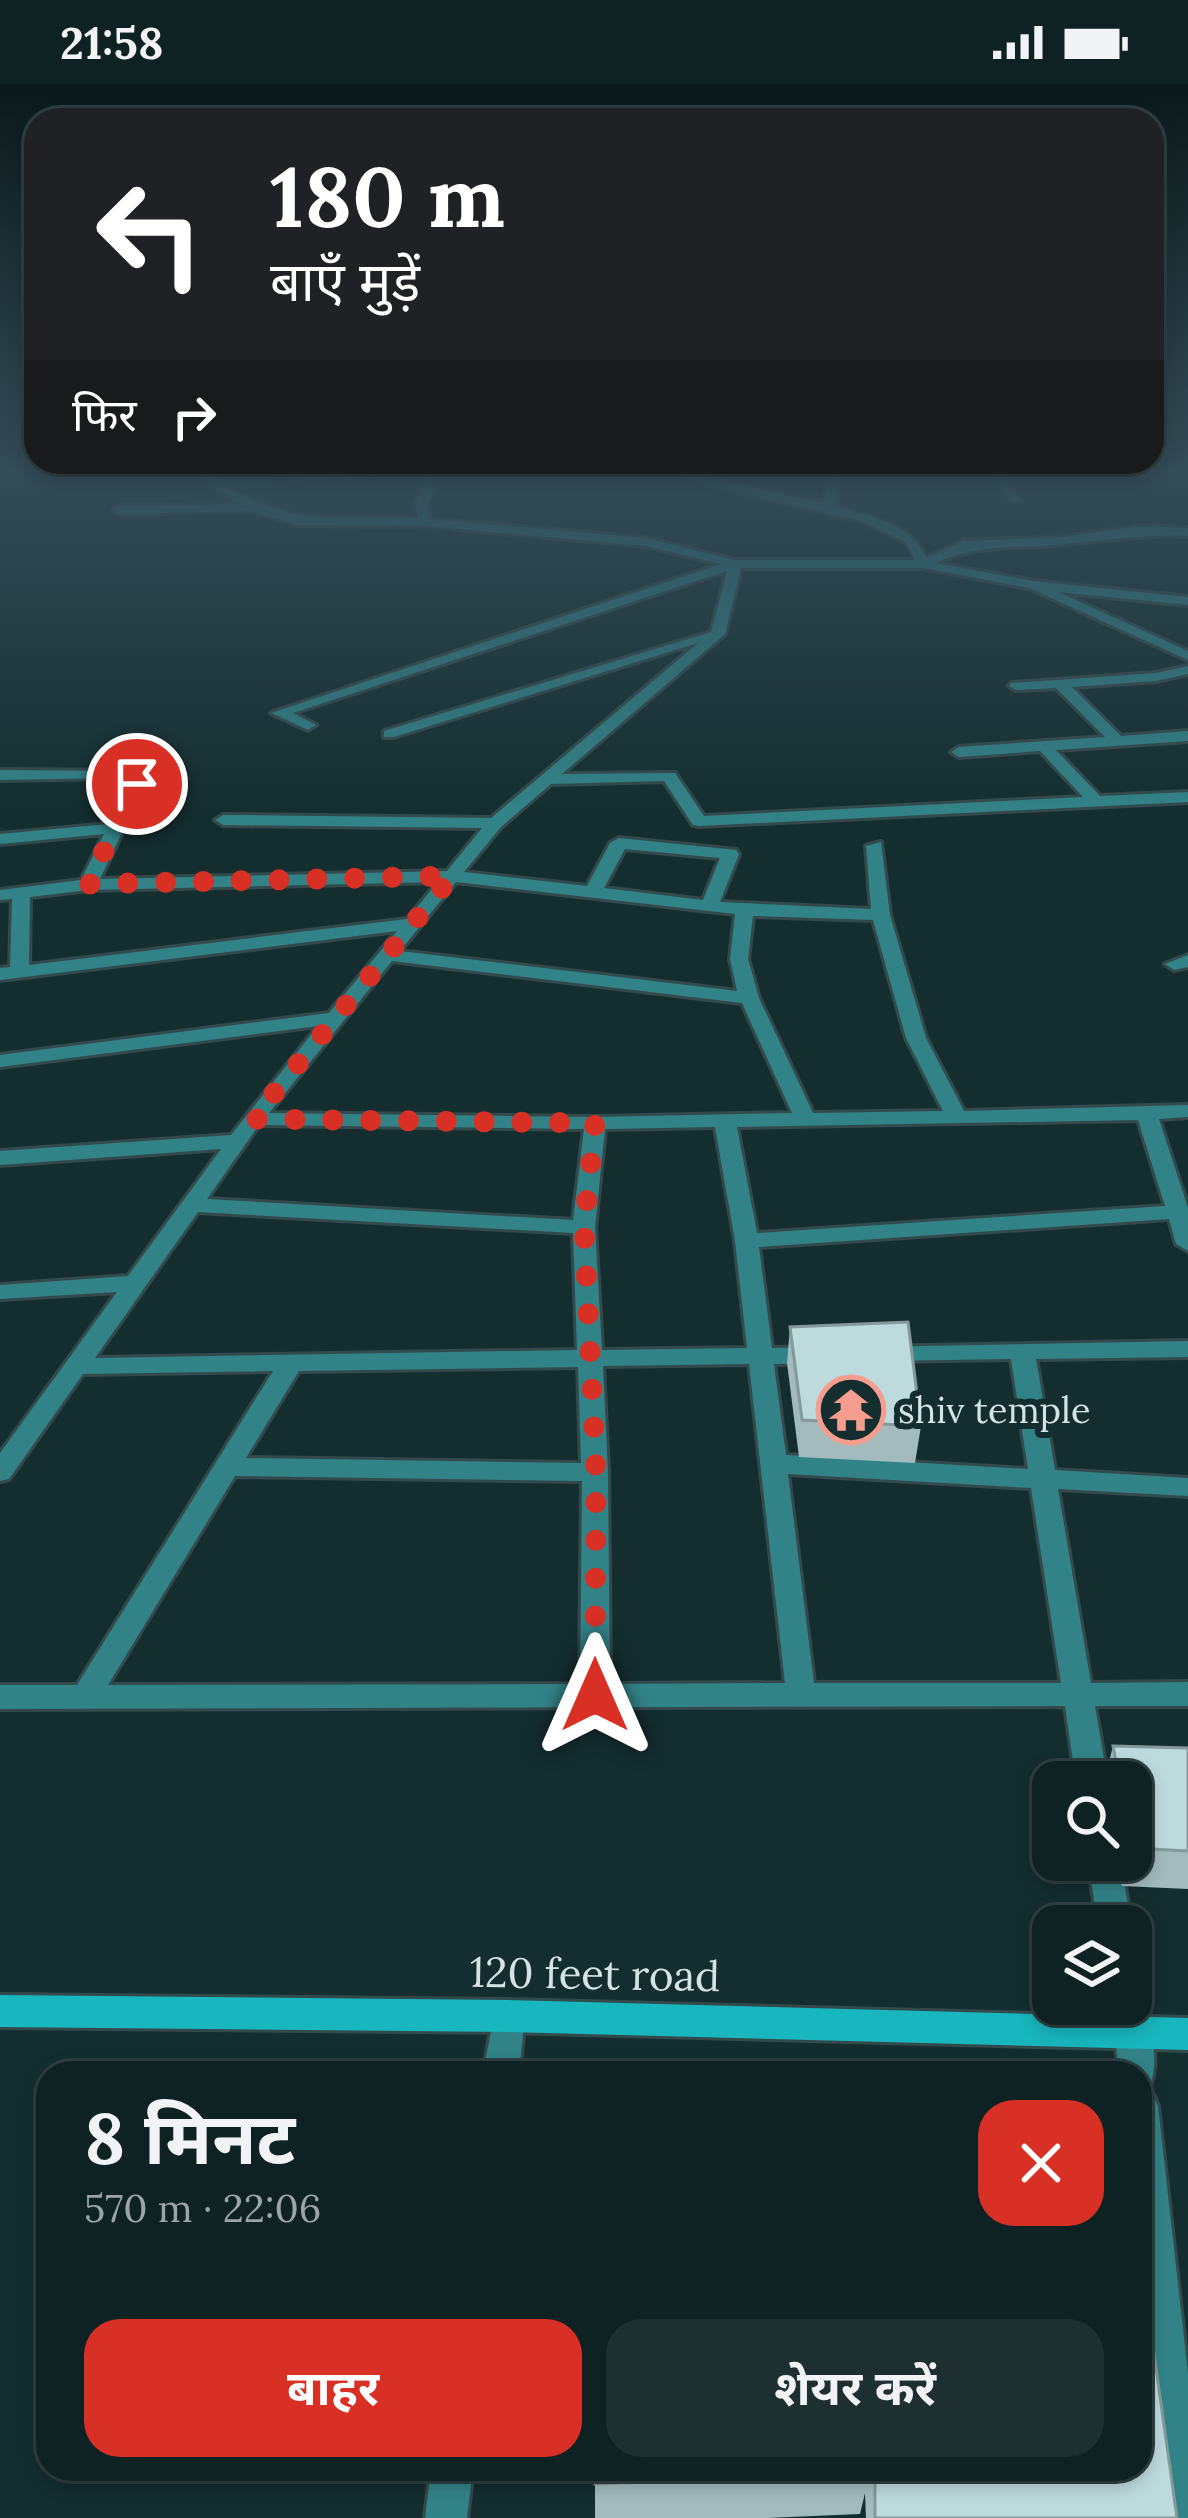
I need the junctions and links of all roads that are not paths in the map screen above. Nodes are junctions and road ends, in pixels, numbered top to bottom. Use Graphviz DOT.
graph roads {
  1 [pos="666,587"];
  2 [pos="730,587"];
  3 [pos="1037,587"];
  4 [pos="1049,587"];
  5 [pos="1188,601"];
  6 [pos="720,631"];
  7 [pos="1188,656"];
  8 [pos="609,665"];
  9 [pos="1188,670"];
  10 [pos="1061,684"];
  11 [pos="656,686"];
  12 [pos="1016,686"];
  13 [pos="308,725"];
  14 [pos="389,734"];
  15 [pos="1188,736"];
  16 [pos="1117,741"];
  17 [pos="1044,746"];
  18 [pos="959,752"];
  19 [pos="0,776"];
  20 [pos="546,779"];
  21 [pos="1188,797"];
  22 [pos="1096,802"];
  23 [pos="223,820"];
  24 [pos="699,821"];
  25 [pos="495,823"];
  26 [pos="118,828"];
  27 [pos="0,838"];
  28 [pos="875,846"];
  29 [pos="686,850"];
  30 [pos="452,876"];
  31 [pos="88,884"];
  32 [pos="592,892"];
  33 [pos="0,895"];
  34 [pos="21,896"];
  35 [pos="709,906"];
  36 [pos="745,910"];
  37 [pos="881,915"];
  38 [pos="412,924"];
  39 [pos="386,956"];
  40 [pos="9,972"];
  41 [pos="749,998"];
  42 [pos="336,1018"];
  43 [pos="0,1061"];
  44 [pos="1188,1111"];
  45 [pos="1147,1114"];
  46 [pos="957,1117"];
  47 [pos="253,1119"];
  48 [pos="806,1120"];
  49 [pos="725,1121"];
  50 [pos="595,1123"];
  51 [pos="237,1141"];
  52 [pos="0,1158"];
  53 [pos="191,1205"];
  54 [pos="1178,1212"];
  55 [pos="584,1227"];
  56 [pos="747,1240"];
  57 [pos="1188,1244"];
  58 [pos="136,1283"];
  59 [pos="0,1292"];
  60 [pos="1188,1348"];
  61 [pos="1022,1351"];
  62 [pos="758,1355"];
  63 [pos="589,1358"];
  64 [pos="291,1363"];
  65 [pos="76,1366"];
  66 [pos="776,1464"];
  67 [pos="226,1467"];
  68 [pos="0,1472"];
  69 [pos="596,1472"];
  70 [pos="1042,1479"];
  71 [pos="1188,1487"];
  72 [pos="1077,1694"];
  73 [pos="1188,1694"];
  74 [pos="595,1695"];
  75 [pos="801,1695"];
  76 [pos="86,1696"];
  77 [pos="0,1697"];
  78 [pos="1088,1761"];
  79 [pos="0,2011"];
  80 [pos="508,2016"];
  81 [pos="1032,2019"];
  82 [pos="1131,2025"];
  83 [pos="1152,2025"];
  84 [pos="1188,2034"];
  85 [pos="502,2061"];
  86 [pos="1135,2061"];
  87 [pos="1152,2221"];
  88 [pos="451,2481"];
  89 [pos="446,2518"];
  90 [pos="1183,2518"];
  1 -- 13 [label="street"];
  2 -- 6 [label="street"];
  3 -- 7 [label="street"];
  4 -- 5 [label="street"];
  6 -- 8 [label="street"];
  6 -- 11 [label="street"];
  8 -- 11 [label="street"];
  8 -- 14 [label="street"];
  9 -- 10 [label="street"];
  10 -- 12 [label="street"];
  10 -- 16 [label="street"];
  11 -- 20 [label="street"];
  15 -- 16 [label="street"];
  16 -- 17 [label="street"];
  17 -- 18 [label="street"];
  17 -- 22 [label="street"];
  19 -- 26 [label="street"];
  20 -- 24 [label="street"];
  20 -- 25 [label="street"];
  21 -- 22 [label="street"];
  22 -- 24 [label="street"];
  23 -- 25 [label="street"];
  24 -- 29 [label="street"];
  25 -- 30 [label="street"];
  26 -- 27 [label="street"];
  26 -- 31 [label="street"];
  28 -- 37 [label="street"];
  29 -- 32 [label="street"];
  29 -- 35 [label="street"];
  30 -- 31 [label="street"];
  30 -- 32 [label="street"];
  30 -- 38 [label="street"];
  31 -- 34 [label="street"];
  32 -- 35 [label="street"];
  33 -- 34 [label="street"];
  34 -- 40 [label="street"];
  35 -- 36 [label="street"];
  36 -- 37 [label="street"];
  36 -- 41 [label="street"];
  37 -- 46 [label="street"];
  38 -- 39 [label="street"];
  38 -- 40 [label="street"];
  39 -- 41 [label="street"];
  39 -- 42 [label="street"];
  41 -- 48 [label="street"];
  42 -- 43 [label="street"];
  42 -- 47 [label="street"];
  44 -- 45 [label="street"];
  45 -- 46 [label="street"];
  45 -- 54 [label="street"];
  46 -- 48 [label="street"];
  47 -- 50 [label="street"];
  47 -- 51 [label="street"];
  48 -- 49 [label="street"];
  49 -- 50 [label="street"];
  49 -- 56 [label="street"];
  50 -- 55 [label="street"];
  51 -- 52 [label="street"];
  51 -- 53 [label="street"];
  53 -- 55 [label="street"];
  53 -- 58 [label="street"];
  54 -- 56 [label="street"];
  54 -- 57 [label="street"];
  55 -- 63 [label="street"];
  56 -- 62 [label="street"];
  58 -- 59 [label="street"];
  58 -- 65 [label="street"];
  60 -- 61 [label="street"];
  61 -- 62 [label="street"];
  61 -- 70 [label="street"];
  62 -- 63 [label="street"];
  62 -- 66 [label="street"];
  63 -- 64 [label="street"];
  63 -- 69 [label="street"];
  64 -- 65 [label="street"];
  64 -- 67 [label="street"];
  65 -- 68 [label="street"];
  66 -- 70 [label="street"];
  66 -- 75 [label="street"];
  67 -- 69 [label="street"];
  67 -- 76 [label="street"];
  69 -- 74 [label="street"];
  70 -- 71 [label="street"];
  70 -- 72 [label="street"];
  72 -- 73 [label="street"];
  72 -- 75 [label="street"];
  72 -- 78 [label="street"];
  74 -- 75 [label="street"];
  74 -- 76 [label="street"];
  76 -- 77 [label="street"];
  79 -- 80 [label="street, 120 feet road"];
  80 -- 81 [label="street, 120 feet road"];
  80 -- 85 [label="street"];
  82 -- 86 [label="street"];
  83 -- 84 [label="street, 120 feet road"];
  87 -- 90 [label="street"];
  88 -- 89 [label="street"];
}
